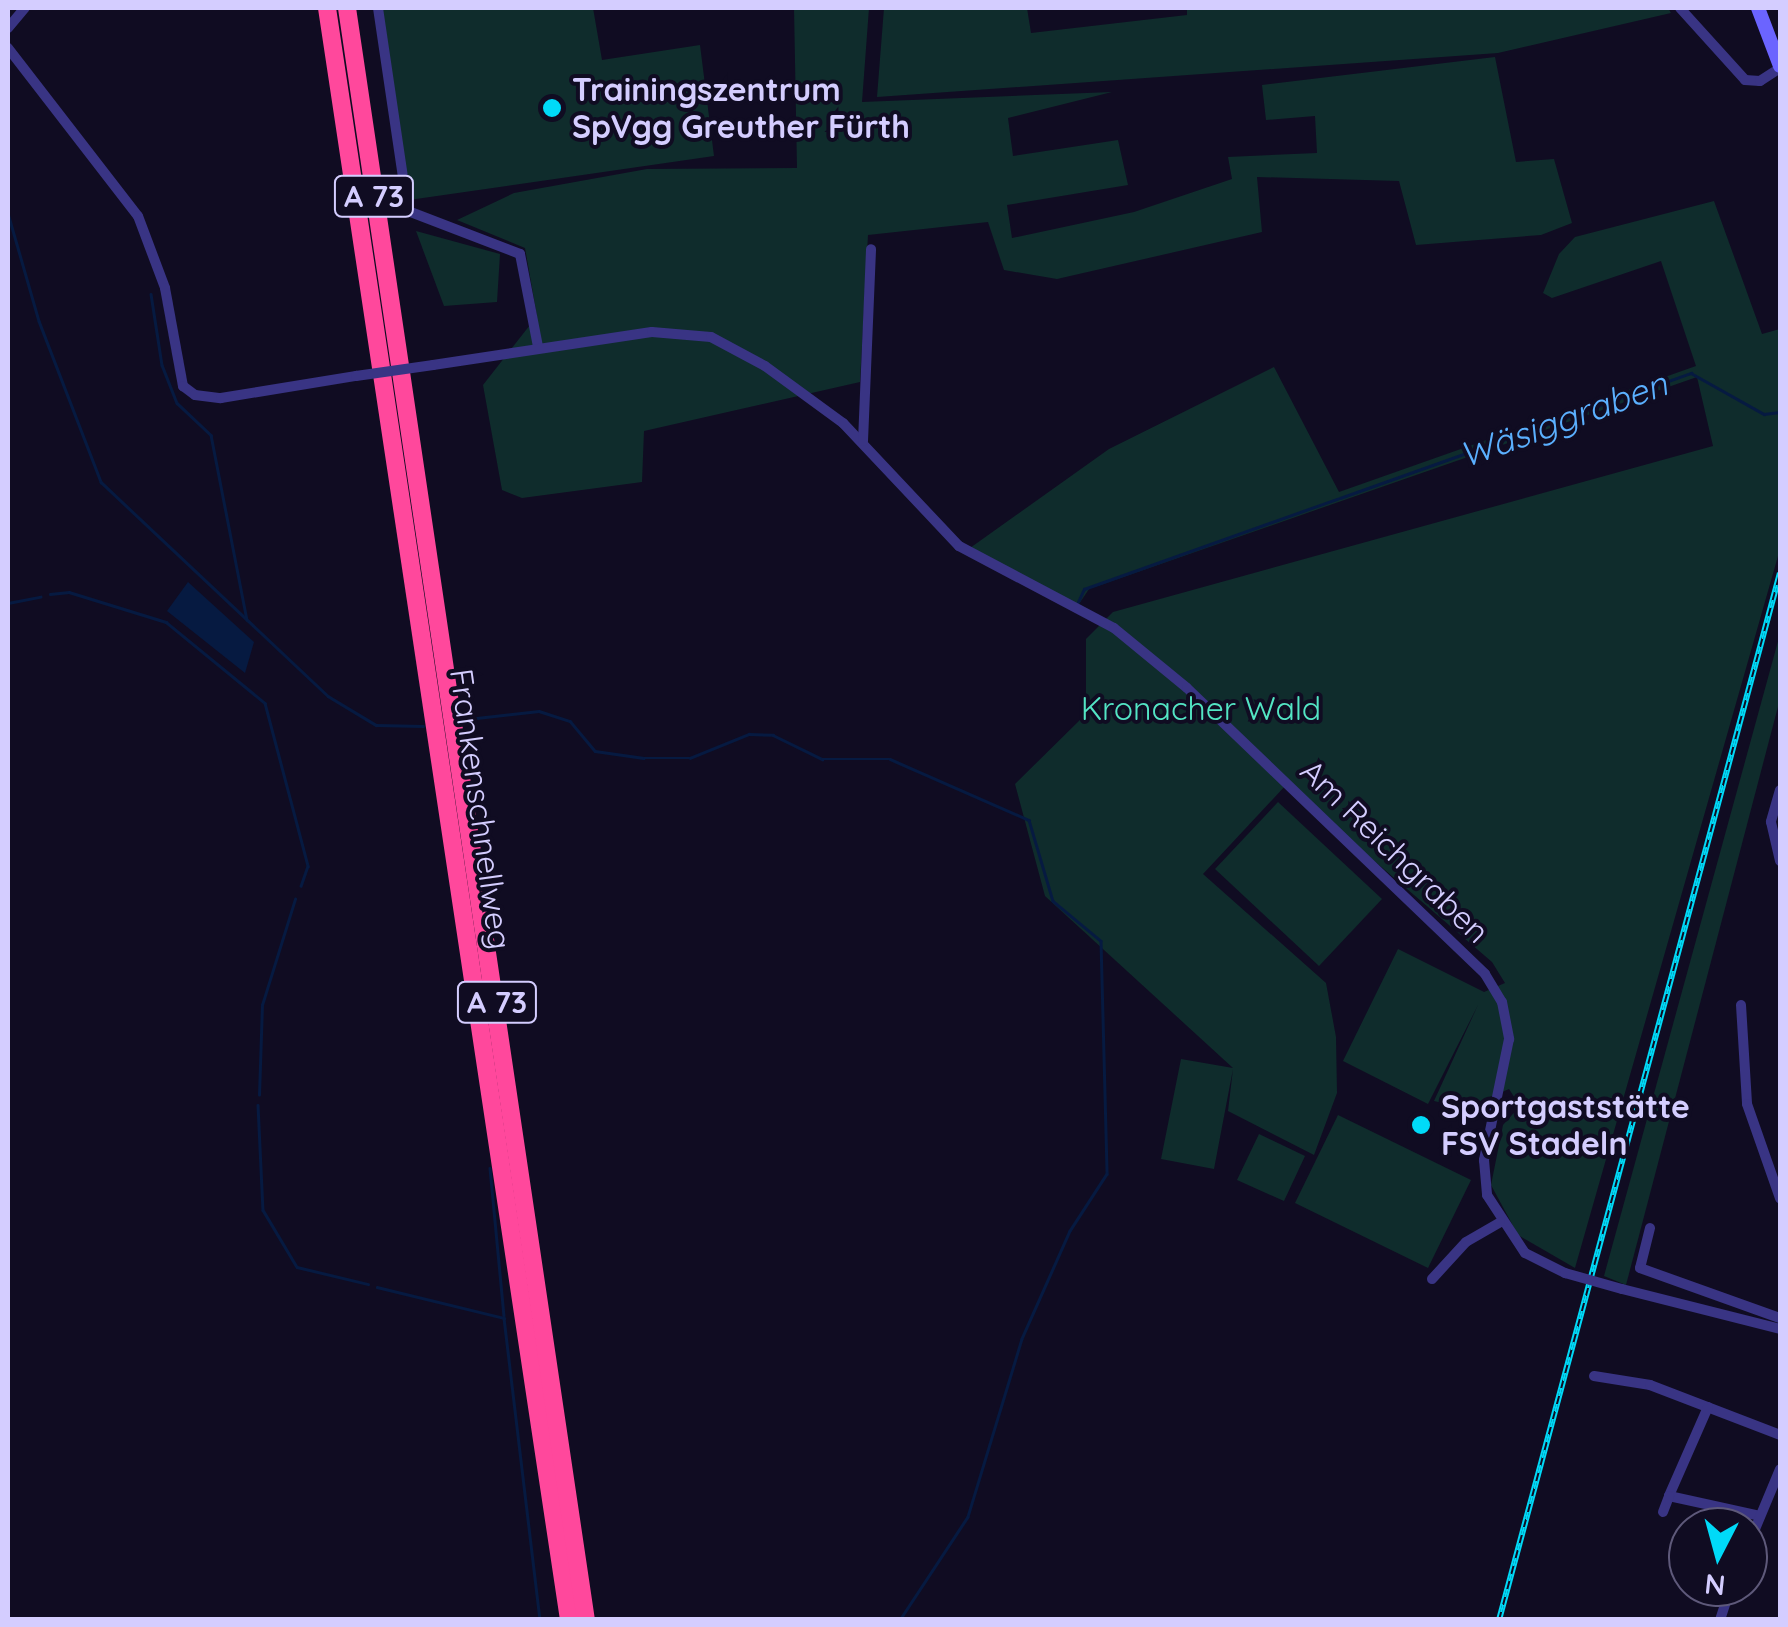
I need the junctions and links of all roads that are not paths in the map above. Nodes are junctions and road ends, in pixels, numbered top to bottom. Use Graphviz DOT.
graph roads {
  1 [pos="25,8"];
  2 [pos="328,8"];
  3 [pos="346,8"];
  4 [pos="378,8"];
  5 [pos="1680,8"];
  6 [pos="1758,8"];
  7 [pos="8,28"];
  8 [pos="8,48"];
  9 [pos="1780,67"];
  10 [pos="871,250"];
  11 [pos="538,348"];
  12 [pos="863,440"];
  13 [pos="1780,790"];
  14 [pos="1780,861"];
  15 [pos="1741,1005"];
  16 [pos="1780,1198"];
  17 [pos="1500,1222"];
  18 [pos="1650,1228"];
  19 [pos="1432,1279"];
  20 [pos="1780,1318"];
  21 [pos="1780,1329"];
  22 [pos="1594,1376"];
  23 [pos="1708,1407"];
  24 [pos="1780,1435"];
  25 [pos="1780,1469"];
  26 [pos="1669,1496"];
  27 [pos="1719,1507"];
  28 [pos="1764,1507"];
  29 [pos="1662,1512"];
  30 [pos="569,1620"];
  31 [pos="586,1620"];
  1 -- 7 [label="street"];
  2 -- 30 [label="highway, Frankenschnellweg / A 73"];
  3 -- 31 [label="highway, Frankenschnellweg / A 73"];
  4 -- 11 [label="street"];
  5 -- 9 [label="street"];
  6 -- 9 [label="main road"];
  8 -- 11 [label="street, Am Reichgraben, bridge"];
  10 -- 12 [label="street"];
  11 -- 12 [label="street, Am Reichgraben"];
  12 -- 17 [label="street, Am Reichgraben"];
  13 -- 14 [label="street"];
  15 -- 16 [label="street"];
  17 -- 19 [label="street"];
  17 -- 21 [label="street, bridge"];
  18 -- 20 [label="street"];
  22 -- 23 [label="street"];
  23 -- 24 [label="street"];
  23 -- 26 [label="street"];
  25 -- 28 [label="street"];
  26 -- 27 [label="street"];
  26 -- 29 [label="street"];
}
